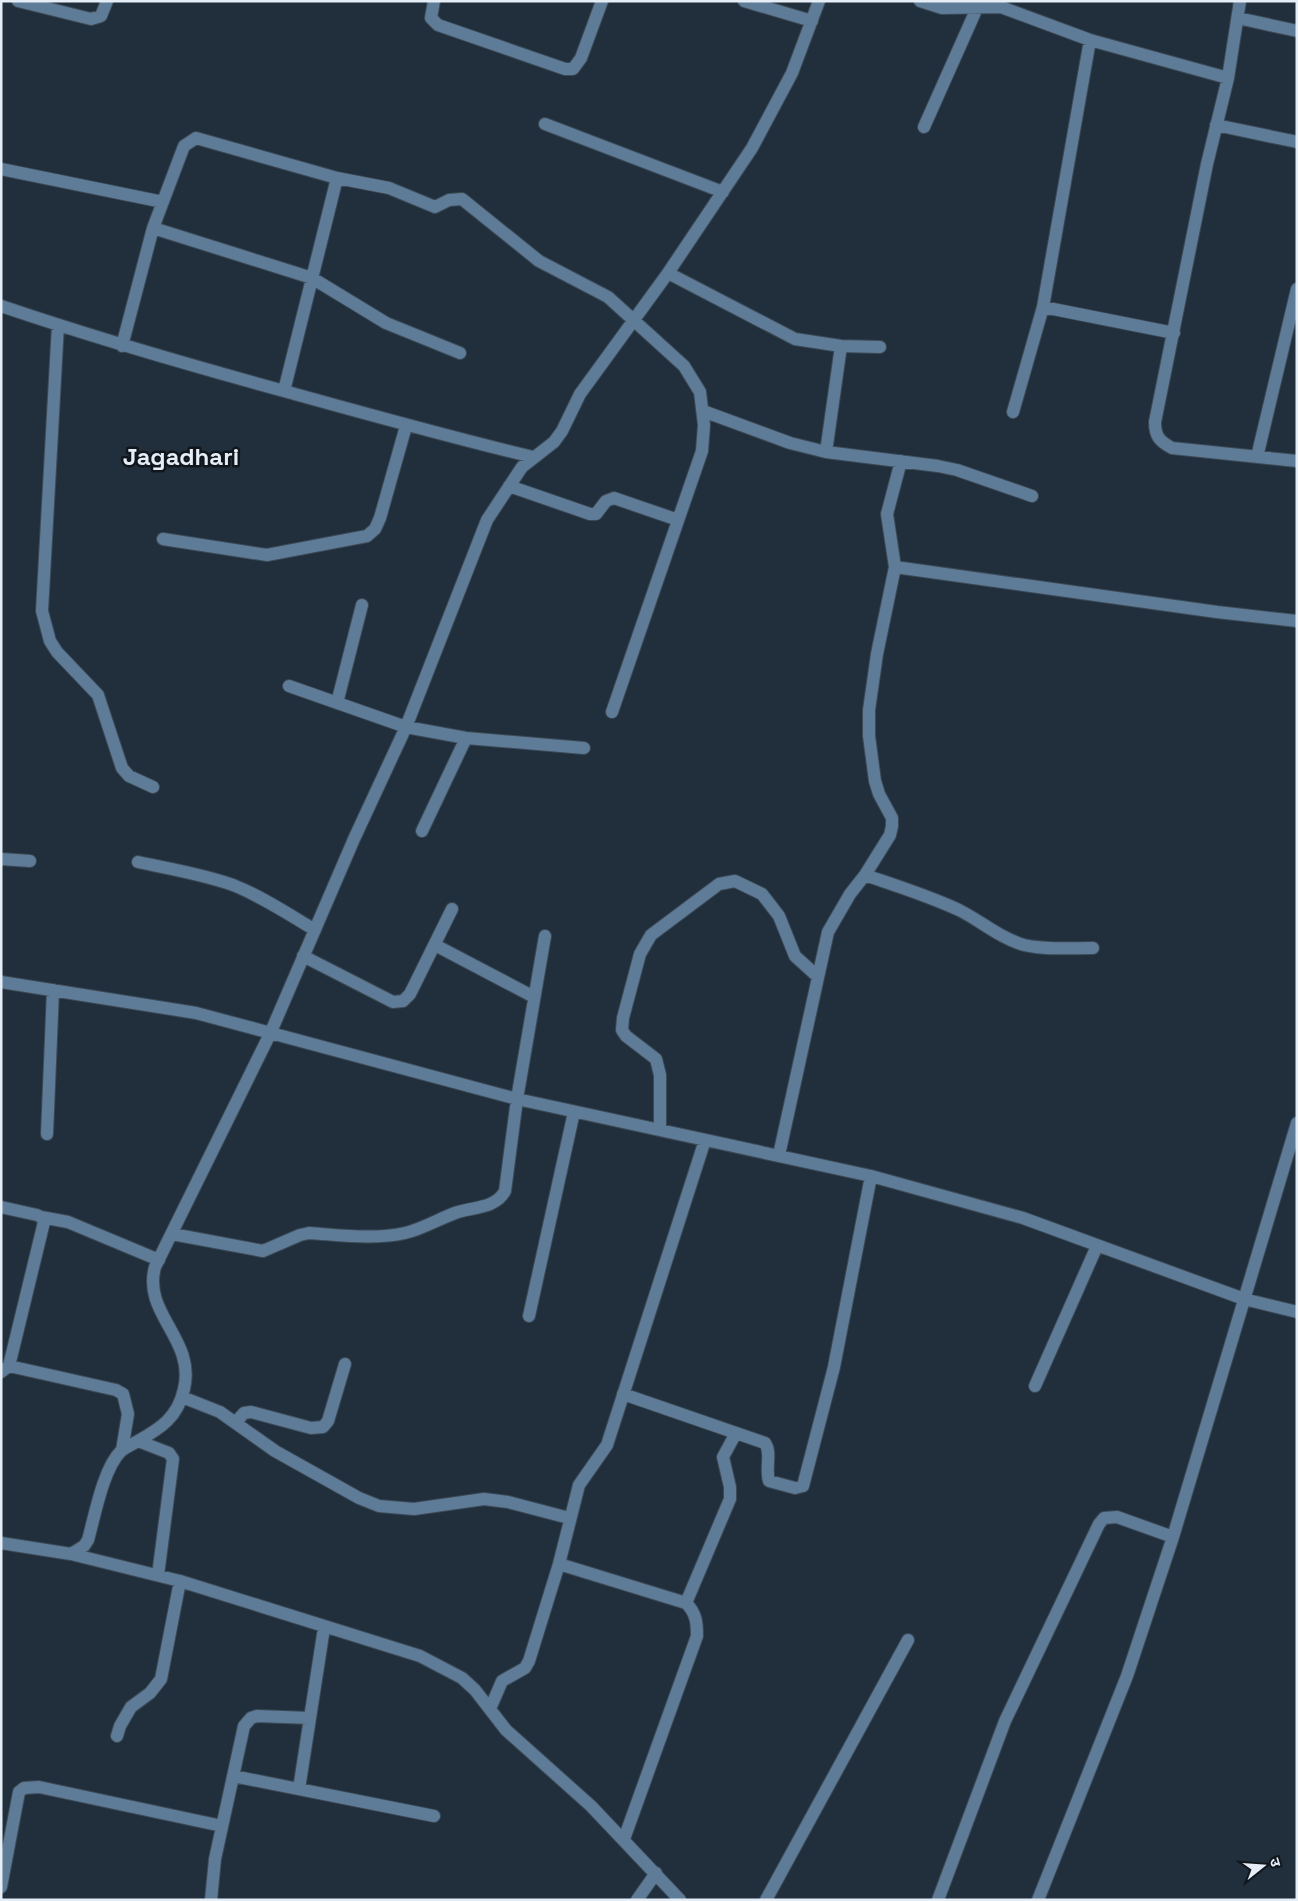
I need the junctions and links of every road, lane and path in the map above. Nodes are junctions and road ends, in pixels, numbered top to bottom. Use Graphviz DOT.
graph roads {
  1 [pos="18,1"];
  2 [pos="107,1"];
  3 [pos="434,1"];
  4 [pos="602,1"];
  5 [pos="819,1"];
  6 [pos="920,1"];
  7 [pos="1240,1"];
  8 [pos="752,2"];
  9 [pos="977,8"];
  10 [pos="1238,18"];
  11 [pos="812,22"];
  12 [pos="1297,30"];
  13 [pos="1090,40"];
  14 [pos="1228,78"];
  15 [pos="545,124"];
  16 [pos="1216,125"];
  17 [pos="924,127"];
  18 [pos="1297,142"];
  19 [pos="1,169"];
  20 [pos="337,178"];
  21 [pos="723,192"];
  22 [pos="163,202"];
  23 [pos="153,228"];
  24 [pos="668,273"];
  25 [pos="312,278"];
  26 [pos="1297,289"];
  27 [pos="1,306"];
  28 [pos="1043,306"];
  29 [pos="634,320"];
  30 [pos="58,325"];
  31 [pos="1174,333"];
  32 [pos="122,346"];
  33 [pos="841,346"];
  34 [pos="880,347"];
  35 [pos="460,353"];
  36 [pos="284,391"];
  37 [pos="703,410"];
  38 [pos="1013,412"];
  39 [pos="406,426"];
  40 [pos="826,452"];
  41 [pos="533,457"];
  42 [pos="1257,457"];
  43 [pos="900,461"];
  44 [pos="1297,461"];
  45 [pos="509,486"];
  46 [pos="1032,496"];
  47 [pos="678,520"];
  48 [pos="162,539"];
  49 [pos="895,567"];
  50 [pos="362,605"];
  51 [pos="1297,621"];
  52 [pos="289,686"];
  53 [pos="337,703"];
  54 [pos="612,712"];
  55 [pos="406,727"];
  56 [pos="466,738"];
  57 [pos="584,748"];
  58 [pos="152,787"];
  59 [pos="422,831"];
  60 [pos="1,859"];
  61 [pos="30,862"];
  62 [pos="138,862"];
  63 [pos="865,875"];
  64 [pos="452,909"];
  65 [pos="315,930"];
  66 [pos="545,936"];
  67 [pos="435,944"];
  68 [pos="1093,948"];
  69 [pos="303,956"];
  70 [pos="817,976"];
  71 [pos="1,982"];
  72 [pos="53,990"];
  73 [pos="534,998"];
  74 [pos="270,1034"];
  75 [pos="517,1099"];
  76 [pos="574,1112"];
  77 [pos="1297,1123"];
  78 [pos="660,1130"];
  79 [pos="47,1134"];
  80 [pos="706,1140"];
  81 [pos="779,1155"];
  82 [pos="871,1176"];
  83 [pos="1,1207"];
  84 [pos="41,1217"];
  85 [pos="172,1234"];
  86 [pos="1097,1246"];
  87 [pos="159,1260"];
  88 [pos="1244,1299"];
  89 [pos="1297,1312"];
  90 [pos="529,1316"];
  91 [pos="345,1364"];
  92 [pos="5,1369"];
  93 [pos="1035,1386"];
  94 [pos="623,1394"];
  95 [pos="182,1397"];
  96 [pos="236,1422"];
  97 [pos="736,1433"];
  98 [pos="138,1441"];
  99 [pos="122,1450"];
  100 [pos="569,1518"];
  101 [pos="1173,1537"];
  102 [pos="1,1544"];
  103 [pos="71,1554"];
  104 [pos="559,1564"];
  105 [pos="158,1575"];
  106 [pos="180,1581"];
  107 [pos="686,1603"];
  108 [pos="324,1628"];
  109 [pos="908,1640"];
  110 [pos="490,1709"];
  111 [pos="309,1718"];
  112 [pos="117,1736"];
  113 [pos="233,1776"];
  114 [pos="299,1789"];
  115 [pos="434,1816"];
  116 [pos="222,1826"];
  117 [pos="624,1838"];
  118 [pos="656,1873"];
  119 [pos="1,1887"];
  120 [pos="211,1900"];
  121 [pos="637,1900"];
  122 [pos="680,1900"];
  123 [pos="766,1900"];
  124 [pos="938,1900"];
  125 [pos="1038,1900"];
  1 -- 2 [label="street"];
  3 -- 4 [label="street"];
  5 -- 11 [label="street"];
  6 -- 9 [label="street"];
  7 -- 10 [label="street"];
  8 -- 11 [label="street"];
  9 -- 13 [label="street"];
  9 -- 17 [label="street"];
  10 -- 12 [label="street"];
  10 -- 14 [label="street"];
  11 -- 21 [label="street"];
  13 -- 14 [label="street"];
  13 -- 28 [label="street"];
  14 -- 16 [label="street"];
  15 -- 21 [label="street"];
  16 -- 18 [label="street"];
  16 -- 31 [label="street"];
  19 -- 22 [label="street"];
  20 -- 22 [label="street"];
  20 -- 25 [label="street"];
  20 -- 29 [label="street"];
  21 -- 24 [label="street"];
  22 -- 23 [label="street"];
  23 -- 25 [label="street"];
  23 -- 32 [label="street"];
  24 -- 29 [label="street"];
  24 -- 33 [label="street"];
  25 -- 35 [label="street"];
  25 -- 36 [label="street"];
  26 -- 42 [label="street"];
  27 -- 30 [label="street"];
  28 -- 31 [label="street"];
  28 -- 38 [label="street"];
  29 -- 37 [label="street"];
  29 -- 41 [label="street"];
  30 -- 32 [label="street"];
  30 -- 58 [label="street"];
  31 -- 42 [label="street"];
  32 -- 36 [label="street"];
  33 -- 34 [label="street"];
  33 -- 40 [label="street"];
  36 -- 39 [label="street"];
  37 -- 40 [label="street"];
  37 -- 47 [label="street"];
  39 -- 41 [label="street"];
  39 -- 48 [label="street"];
  40 -- 43 [label="street"];
  41 -- 45 [label="street"];
  42 -- 44 [label="street"];
  43 -- 46 [label="street"];
  43 -- 49 [label="street"];
  45 -- 47 [label="street"];
  45 -- 55 [label="street"];
  47 -- 54 [label="street"];
  49 -- 51 [label="street"];
  49 -- 63 [label="street"];
  50 -- 53 [label="street"];
  52 -- 53 [label="street"];
  53 -- 55 [label="street"];
  55 -- 56 [label="street"];
  55 -- 65 [label="street"];
  56 -- 57 [label="street"];
  56 -- 59 [label="street"];
  60 -- 61 [label="street"];
  62 -- 65 [label="street"];
  63 -- 68 [label="street"];
  63 -- 70 [label="street"];
  64 -- 67 [label="street"];
  65 -- 69 [label="street"];
  66 -- 73 [label="street"];
  67 -- 69 [label="street"];
  67 -- 73 [label="street"];
  69 -- 74 [label="street"];
  70 -- 78 [label="street"];
  70 -- 81 [label="street"];
  71 -- 72 [label="street"];
  72 -- 74 [label="street"];
  72 -- 79 [label="street"];
  73 -- 75 [label="street"];
  74 -- 75 [label="street"];
  74 -- 85 [label="street"];
  75 -- 76 [label="street"];
  75 -- 85 [label="street"];
  76 -- 78 [label="street"];
  76 -- 90 [label="street"];
  77 -- 88 [label="street"];
  78 -- 80 [label="street"];
  80 -- 81 [label="street"];
  80 -- 94 [label="street"];
  81 -- 82 [label="street"];
  82 -- 86 [label="street"];
  82 -- 97 [label="street"];
  83 -- 84 [label="street"];
  84 -- 87 [label="street"];
  84 -- 92 [label="street"];
  85 -- 87 [label="street"];
  86 -- 88 [label="street"];
  86 -- 93 [label="street"];
  87 -- 95 [label="street"];
  88 -- 89 [label="street"];
  88 -- 101 [label="street"];
  91 -- 96 [label="street"];
  92 -- 99 [label="street"];
  94 -- 97 [label="street"];
  94 -- 100 [label="street"];
  95 -- 96 [label="street"];
  95 -- 98 [label="street"];
  96 -- 100 [label="street"];
  97 -- 107 [label="street"];
  98 -- 99 [label="street"];
  98 -- 105 [label="street"];
  99 -- 103 [label="street"];
  100 -- 104 [label="street"];
  101 -- 124 [label="street"];
  101 -- 125 [label="street"];
  102 -- 103 [label="street"];
  103 -- 105 [label="street"];
  104 -- 107 [label="street"];
  104 -- 110 [label="street"];
  105 -- 106 [label="street"];
  106 -- 108 [label="street"];
  106 -- 112 [label="street"];
  107 -- 117 [label="street"];
  108 -- 110 [label="street"];
  108 -- 111 [label="street"];
  109 -- 123 [label="street"];
  110 -- 117 [label="street"];
  111 -- 113 [label="street"];
  111 -- 114 [label="street"];
  113 -- 114 [label="street"];
  113 -- 116 [label="street"];
  114 -- 115 [label="street"];
  116 -- 119 [label="street"];
  116 -- 120 [label="street"];
  117 -- 118 [label="street"];
  118 -- 121 [label="street"];
  118 -- 122 [label="street"];
}
